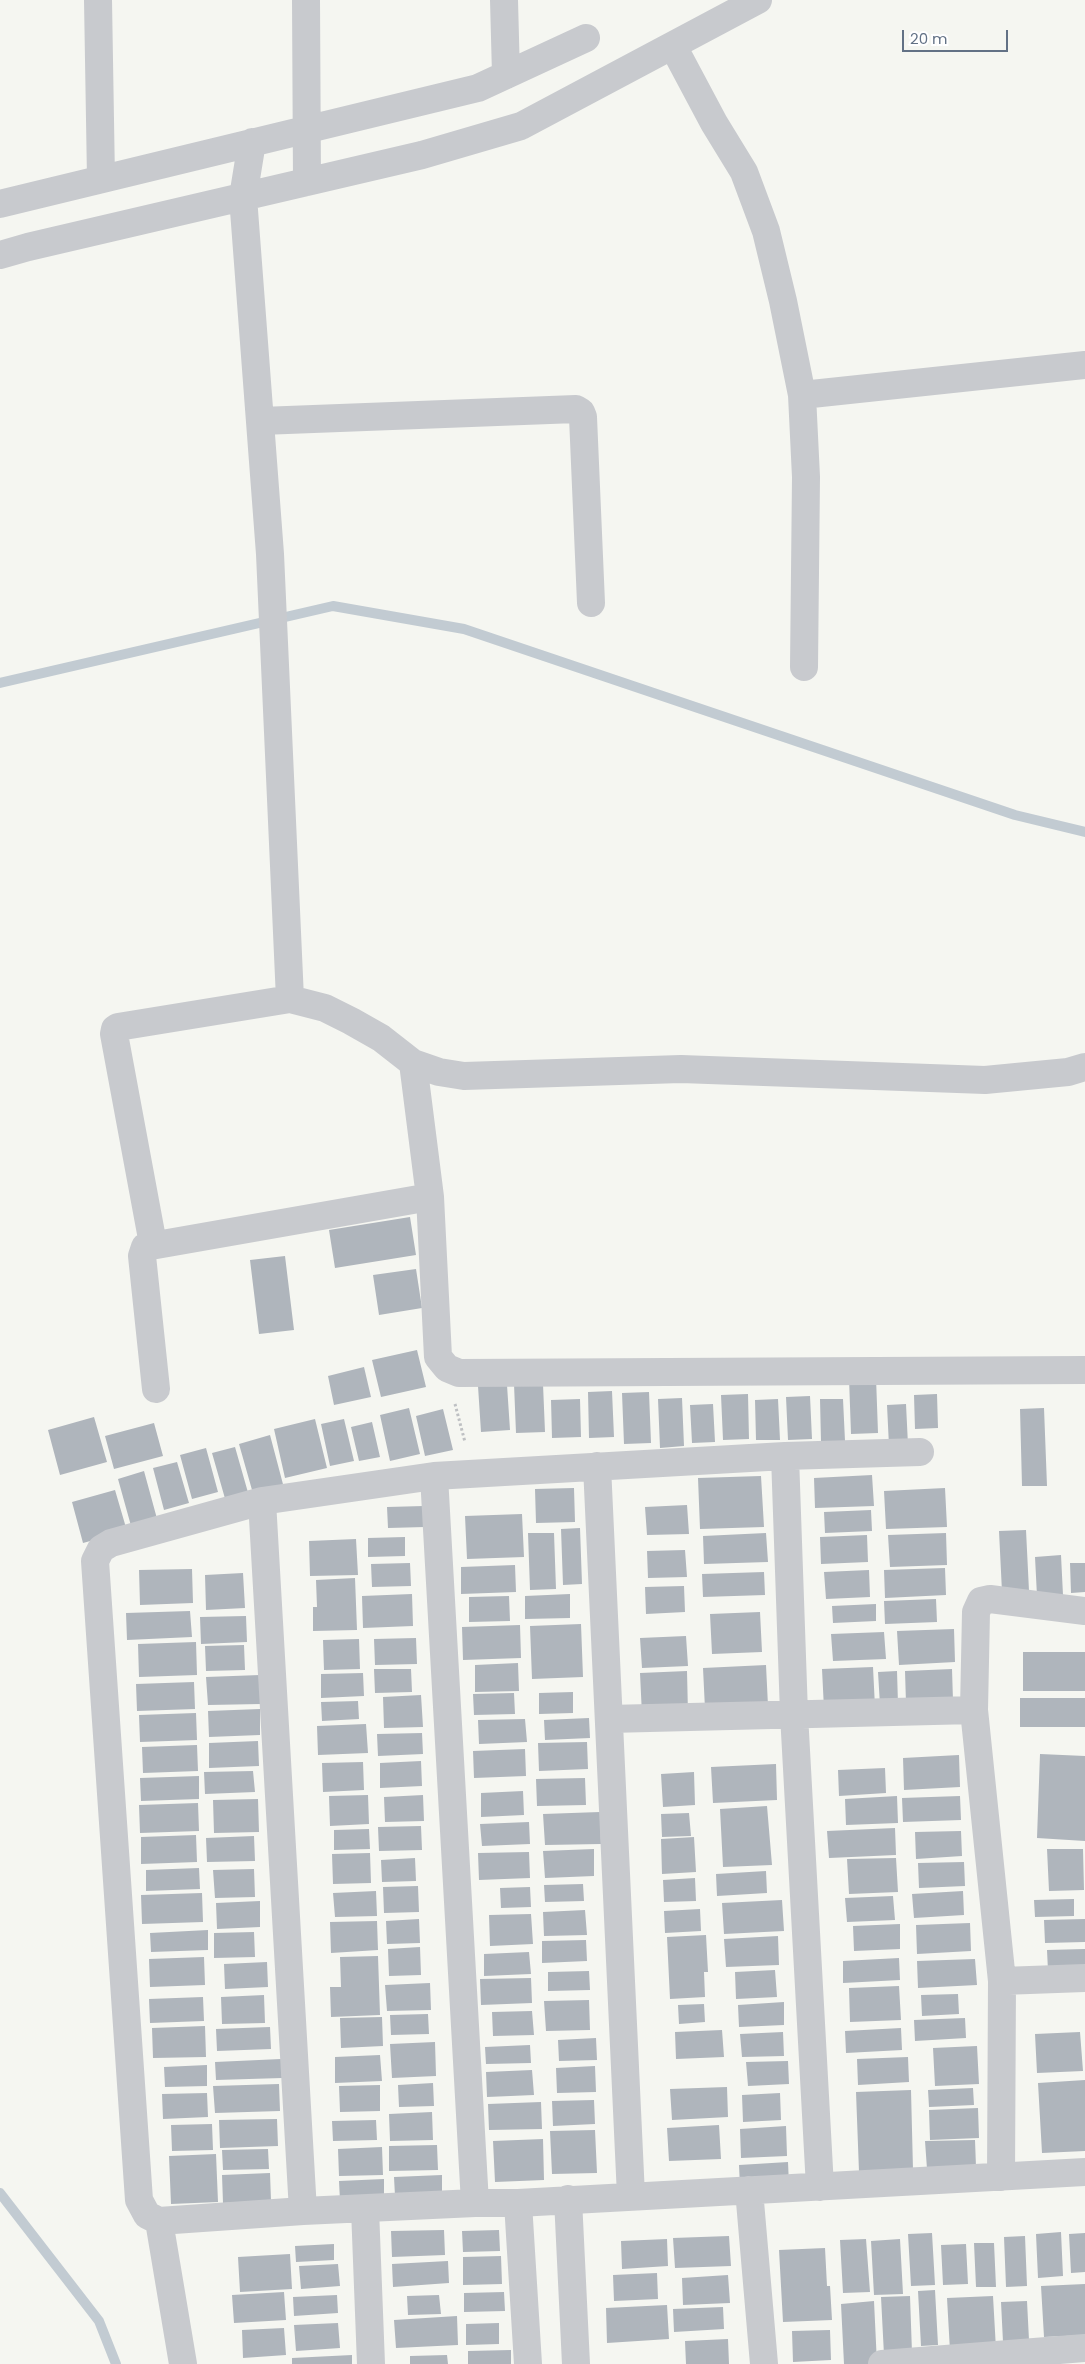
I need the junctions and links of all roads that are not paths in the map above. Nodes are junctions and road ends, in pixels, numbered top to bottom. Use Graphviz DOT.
graph roads {
  1 [pos="98,0"];
  2 [pos="306,0"];
  3 [pos="504,0"];
  4 [pos="758,0"];
  5 [pos="586,38"];
  6 [pos="673,46"];
  7 [pos="506,75"];
  8 [pos="307,129"];
  9 [pos="252,142"];
  10 [pos="102,179"];
  11 [pos="307,182"];
  12 [pos="243,196"];
  13 [pos="0,204"];
  14 [pos="0,255"];
  15 [pos="1085,365"];
  16 [pos="802,395"];
  17 [pos="262,421"];
  18 [pos="591,603"];
  19 [pos="804,667"];
  20 [pos="290,999"];
  21 [pos="413,1062"];
  22 [pos="1085,1067"];
  23 [pos="430,1197"];
  24 [pos="153,1244"];
  25 [pos="1085,1370"];
  26 [pos="156,1389"];
  27 [pos="920,1452"];
  28 [pos="785,1456"];
  29 [pos="597,1466"];
  30 [pos="434,1476"];
  31 [pos="262,1501"];
  32 [pos="1085,1611"];
  33 [pos="974,1710"];
  34 [pos="794,1714"];
  35 [pos="609,1719"];
  36 [pos="1085,1978"];
  37 [pos="1002,1981"];
  38 [pos="1085,2172"];
  39 [pos="1001,2177"];
  40 [pos="820,2187"];
  41 [pos="749,2190"];
  42 [pos="631,2196"];
  43 [pos="568,2199"];
  44 [pos="475,2203"];
  45 [pos="518,2203"];
  46 [pos="365,2209"];
  47 [pos="303,2211"];
  48 [pos="159,2221"];
  49 [pos="1085,2348"];
  50 [pos="183,2364"];
  51 [pos="371,2364"];
  52 [pos="528,2364"];
  53 [pos="576,2364"];
  54 [pos="764,2364"];
  55 [pos="882,2364"];
  1 -- 10 [label="street"];
  2 -- 8 [label="street"];
  3 -- 7 [label="street"];
  4 -- 6 [label="street"];
  5 -- 7 [label="street"];
  6 -- 11 [label="street"];
  6 -- 16 [label="street"];
  7 -- 8 [label="street"];
  8 -- 9 [label="street"];
  8 -- 11 [label="street"];
  9 -- 10 [label="street"];
  9 -- 12 [label="street"];
  10 -- 13 [label="street"];
  11 -- 12 [label="street"];
  12 -- 14 [label="street"];
  12 -- 17 [label="street"];
  15 -- 16 [label="street"];
  16 -- 19 [label="street"];
  17 -- 18 [label="street"];
  17 -- 20 [label="street"];
  20 -- 21 [label="street"];
  20 -- 24 [label="street"];
  21 -- 22 [label="street"];
  21 -- 23 [label="street"];
  23 -- 24 [label="street"];
  23 -- 25 [label="street"];
  24 -- 26 [label="street"];
  27 -- 28 [label="street"];
  28 -- 29 [label="street"];
  28 -- 34 [label="street"];
  29 -- 30 [label="street"];
  29 -- 35 [label="street"];
  30 -- 31 [label="street"];
  30 -- 44 [label="street"];
  31 -- 47 [label="street"];
  31 -- 48 [label="street"];
  32 -- 33 [label="street"];
  33 -- 34 [label="street"];
  33 -- 37 [label="street"];
  34 -- 35 [label="street"];
  34 -- 40 [label="street"];
  35 -- 42 [label="street"];
  36 -- 37 [label="street"];
  37 -- 39 [label="street"];
  38 -- 39 [label="street"];
  39 -- 40 [label="street"];
  40 -- 41 [label="street"];
  41 -- 42 [label="street"];
  41 -- 54 [label="street"];
  42 -- 43 [label="street"];
  43 -- 45 [label="street"];
  43 -- 53 [label="street"];
  44 -- 45 [label="street"];
  44 -- 46 [label="street"];
  45 -- 52 [label="street"];
  46 -- 47 [label="street"];
  46 -- 51 [label="street"];
  47 -- 48 [label="street"];
  48 -- 50 [label="street"];
  49 -- 55 [label="street"];
}
